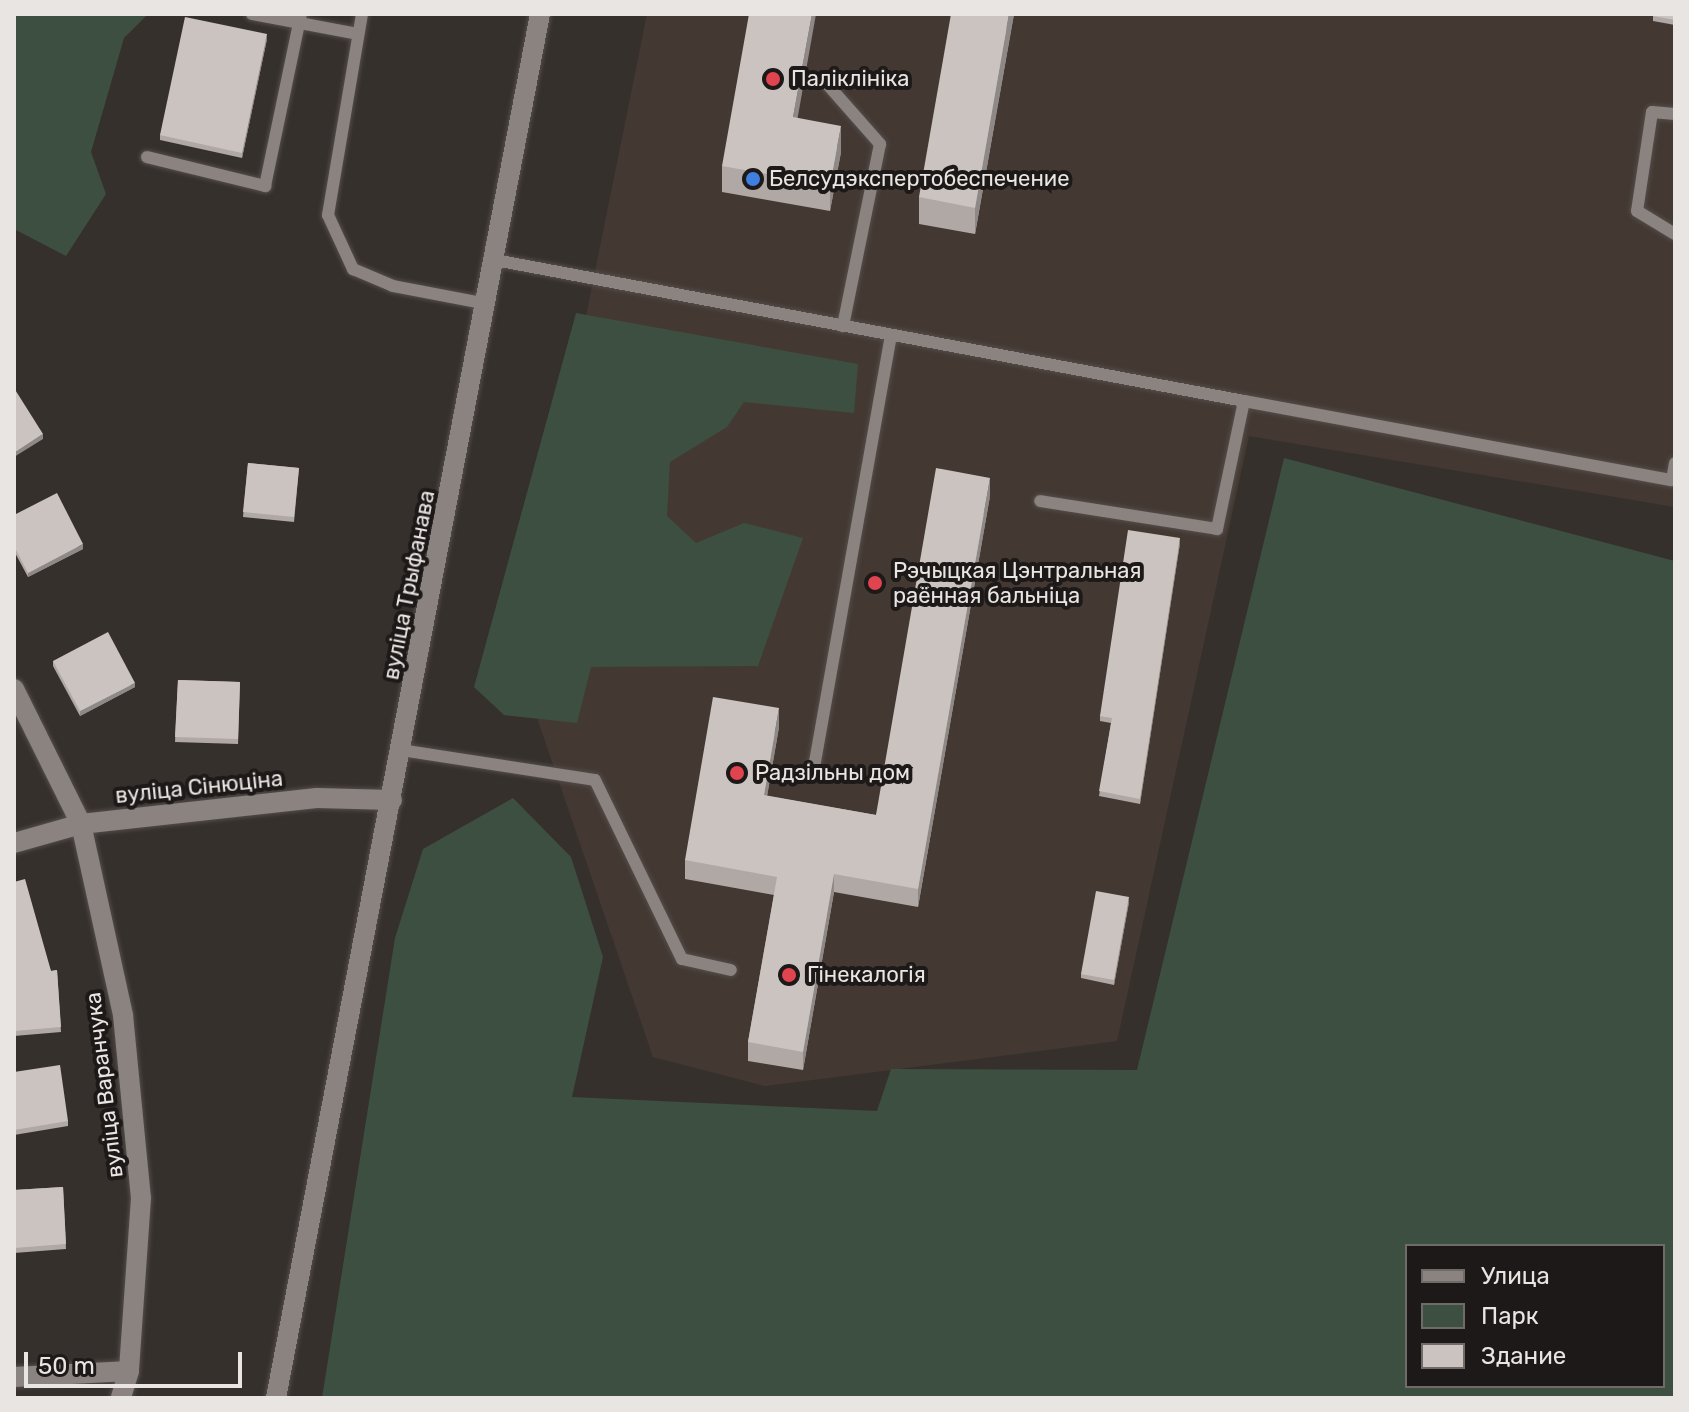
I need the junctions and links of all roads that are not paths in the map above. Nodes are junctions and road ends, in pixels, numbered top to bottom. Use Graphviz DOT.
graph roads {
  1 [pos="252,14"];
  2 [pos="362,14"];
  3 [pos="540,14"];
  4 [pos="300,19"];
  5 [pos="358,34"];
  6 [pos="828,85"];
  7 [pos="1675,114"];
  8 [pos="147,157"];
  9 [pos="1675,234"];
  10 [pos="495,260"];
  11 [pos="487,304"];
  12 [pos="843,326"];
  13 [pos="891,335"];
  14 [pos="1244,401"];
  15 [pos="1675,463"];
  16 [pos="1040,501"];
  17 [pos="14,689"];
  18 [pos="401,750"];
  19 [pos="813,773"];
  20 [pos="392,800"];
  21 [pos="81,824"];
  22 [pos="14,843"];
  23 [pos="731,970"];
  24 [pos="129,1371"];
  25 [pos="14,1377"];
  26 [pos="121,1398"];
  27 [pos="276,1398"];
  1 -- 4 [label="lane"];
  2 -- 5 [label="lane"];
  3 -- 10 [label="street, вуліца Трыфанава"];
  4 -- 5 [label="lane"];
  4 -- 8 [label="lane"];
  5 -- 11 [label="lane"];
  6 -- 12 [label="lane"];
  7 -- 9 [label="lane"];
  10 -- 11 [label="street, вуліца Трыфанава"];
  10 -- 12 [label="lane"];
  11 -- 18 [label="street, вуліца Трыфанава"];
  12 -- 13 [label="lane"];
  13 -- 14 [label="lane"];
  13 -- 19 [label="lane"];
  14 -- 15 [label="lane"];
  14 -- 16 [label="lane"];
  17 -- 21 [label="street, вуліца Варанчука"];
  18 -- 20 [label="street, вуліца Трыфанава"];
  18 -- 23 [label="lane"];
  20 -- 21 [label="street, вуліца Сінюціна"];
  20 -- 27 [label="street, вуліца Трыфанава"];
  21 -- 22 [label="street, вуліца Сінюціна"];
  21 -- 24 [label="street, вуліца Варанчука"];
  24 -- 25 [label="street"];
  24 -- 26 [label="street, вуліца Варанчука"];
}
